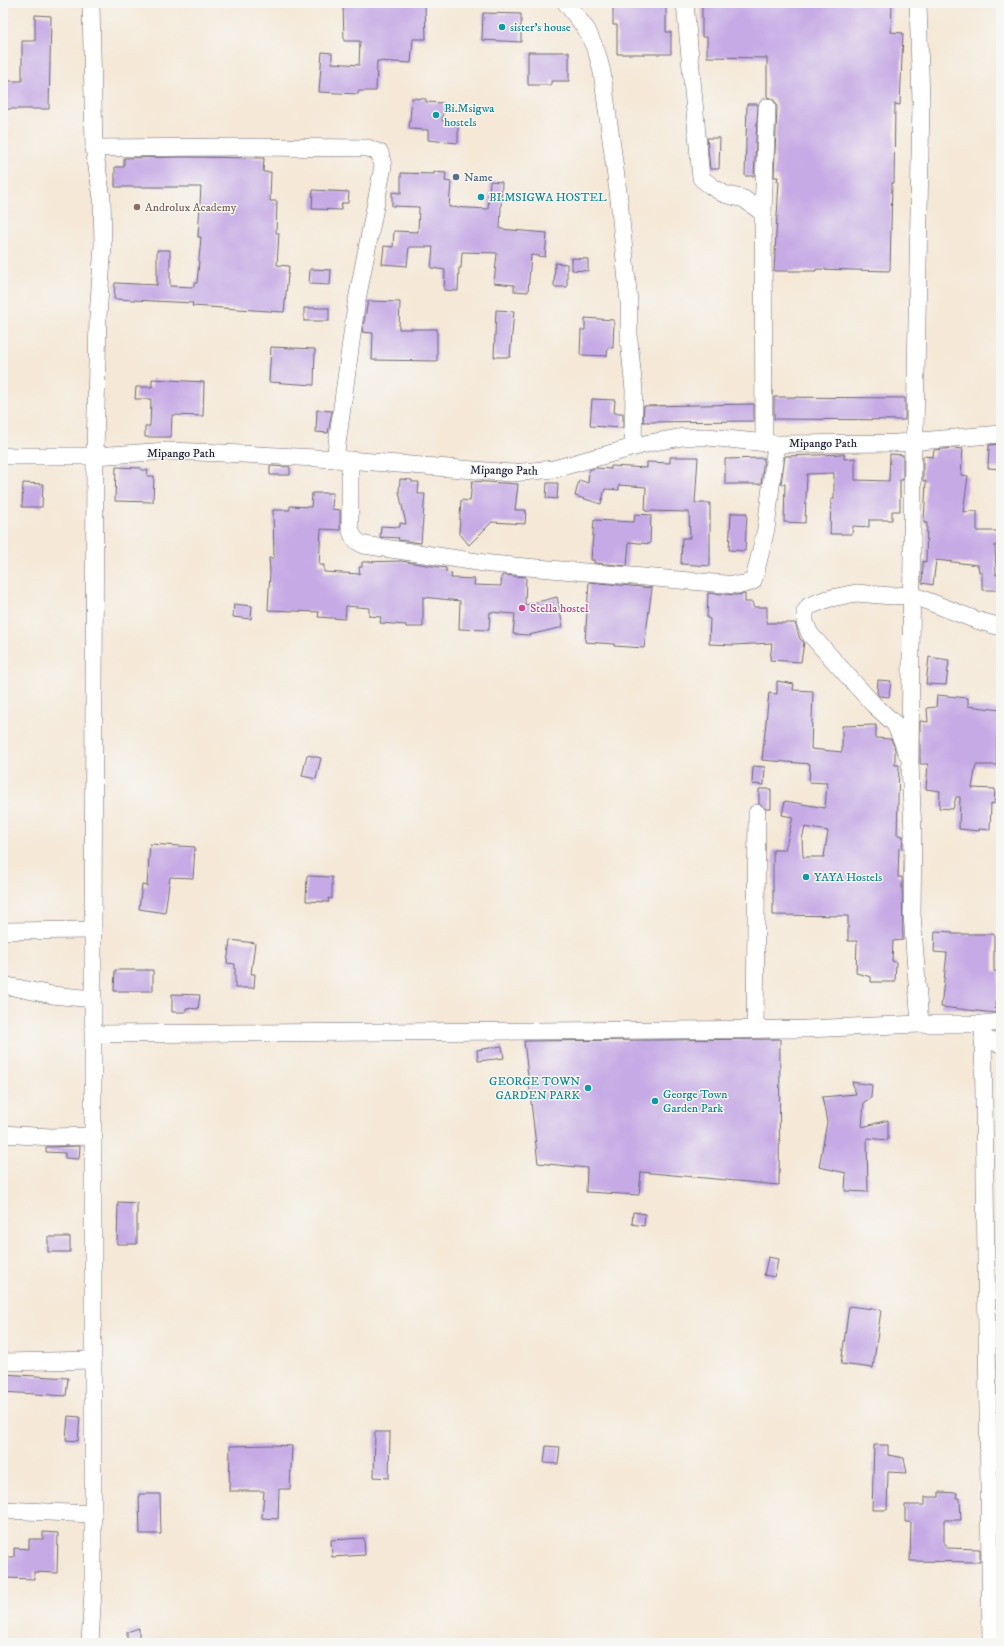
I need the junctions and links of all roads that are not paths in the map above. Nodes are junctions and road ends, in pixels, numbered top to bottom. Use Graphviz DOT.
graph roads {
  1 [pos="91,3"];
  2 [pos="566,3"];
  3 [pos="685,3"];
  4 [pos="918,3"];
  5 [pos="767,108"];
  6 [pos="94,148"];
  7 [pos="763,213"];
  8 [pos="998,431"];
  9 [pos="913,442"];
  10 [pos="770,443"];
  11 [pos="633,447"];
  12 [pos="3,456"];
  13 [pos="96,456"];
  14 [pos="342,460"];
  15 [pos="912,595"];
  16 [pos="1001,627"];
  17 [pos="910,762"];
  18 [pos="757,813"];
  19 [pos="93,930"];
  20 [pos="3,931"];
  21 [pos="3,985"];
  22 [pos="93,999"];
  23 [pos="1001,1022"];
  24 [pos="920,1024"];
  25 [pos="755,1029"];
  26 [pos="983,1032"];
  27 [pos="94,1034"];
  28 [pos="1001,1044"];
  29 [pos="3,1134"];
  30 [pos="94,1136"];
  31 [pos="94,1360"];
  32 [pos="3,1362"];
  33 [pos="988,1424"];
  34 [pos="1001,1445"];
  35 [pos="3,1510"];
  36 [pos="93,1514"];
  37 [pos="90,1643"];
  38 [pos="991,1643"];
  1 -- 6 [label="street"];
  2 -- 11 [label="street"];
  3 -- 7 [label="street"];
  4 -- 9 [label="street"];
  5 -- 7 [label="street"];
  6 -- 13 [label="street"];
  6 -- 14 [label="street"];
  7 -- 10 [label="street"];
  8 -- 9 [label="street, Mipango Path"];
  9 -- 10 [label="street, Mipango Path"];
  9 -- 15 [label="street"];
  10 -- 11 [label="street, Mipango Path"];
  10 -- 14 [label="street"];
  11 -- 14 [label="street, Mipango Path"];
  12 -- 13 [label="street, Mipango Path"];
  13 -- 14 [label="street, Mipango Path"];
  13 -- 19 [label="street"];
  15 -- 16 [label="street"];
  15 -- 17 [label="street"];
  15 -- 17 [label="street"];
  17 -- 24 [label="street"];
  18 -- 25 [label="street"];
  19 -- 20 [label="street"];
  19 -- 22 [label="street"];
  21 -- 22 [label="street"];
  22 -- 27 [label="street"];
  23 -- 26 [label="street"];
  24 -- 25 [label="street"];
  24 -- 26 [label="street"];
  25 -- 27 [label="street"];
  26 -- 28 [label="street"];
  26 -- 33 [label="street"];
  27 -- 30 [label="street"];
  29 -- 30 [label="street"];
  30 -- 31 [label="street"];
  31 -- 32 [label="street"];
  31 -- 36 [label="street"];
  33 -- 34 [label="street"];
  33 -- 38 [label="street"];
  35 -- 36 [label="street"];
  36 -- 37 [label="street"];
}
